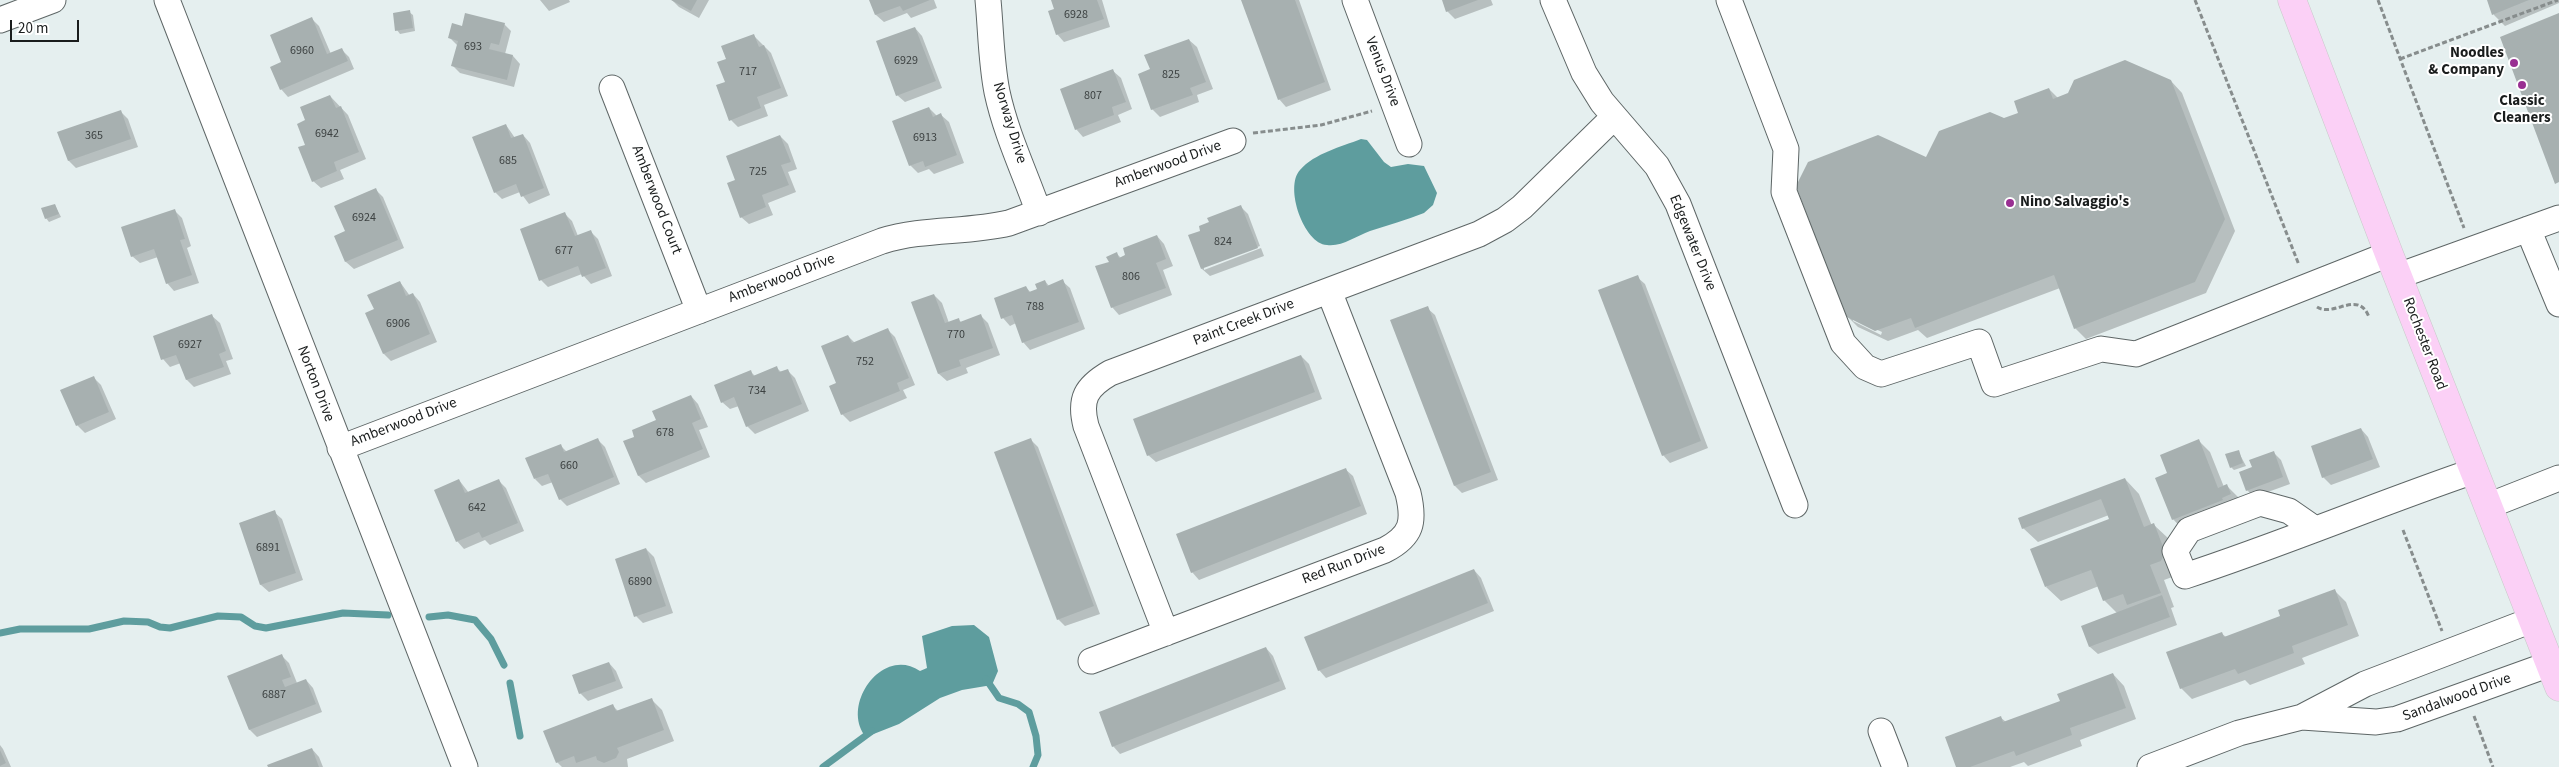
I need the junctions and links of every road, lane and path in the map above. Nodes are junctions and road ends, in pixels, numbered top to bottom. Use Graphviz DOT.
graph roads {
  1 [pos="53,0"];
  2 [pos="166,0"];
  3 [pos="988,0"];
  4 [pos="1355,0"];
  5 [pos="1553,0"];
  6 [pos="1728,0"];
  7 [pos="2195,0"];
  8 [pos="2292,0"];
  9 [pos="2378,0"];
  10 [pos="2558,0"];
  11 [pos="0,20"];
  12 [pos="2400,59"];
  13 [pos="612,88"];
  14 [pos="1394,104"];
  15 [pos="1614,117"];
  16 [pos="1232,141"];
  17 [pos="1409,144"];
  18 [pos="1039,213"];
  19 [pos="2559,218"];
  20 [pos="2528,229"];
  21 [pos="2466,233"];
  22 [pos="2393,265"];
  23 [pos="2300,266"];
  24 [pos="1329,291"];
  25 [pos="2556,291"];
  26 [pos="2315,306"];
  27 [pos="699,311"];
  28 [pos="2369,317"];
  29 [pos="340,448"];
  30 [pos="2474,471"];
  31 [pos="2559,478"];
  32 [pos="1795,505"];
  33 [pos="2488,506"];
  34 [pos="2315,529"];
  35 [pos="2404,530"];
  36 [pos="2532,620"];
  37 [pos="1166,633"];
  38 [pos="2443,634"];
  39 [pos="1091,661"];
  40 [pos="2554,675"];
  41 [pos="2473,713"];
  42 [pos="2302,717"];
  43 [pos="1881,731"];
  44 [pos="465,767"];
  45 [pos="1895,767"];
  46 [pos="2150,767"];
  47 [pos="2493,767"];
  1 -- 11 [label="street"];
  2 -- 29 [label="street, Norton Drive"];
  3 -- 18 [label="street, Norway Drive"];
  4 -- 14 [label="street, Venus Drive"];
  5 -- 15 [label="street, Edgewater Drive"];
  6 -- 22 [label="street"];
  7 -- 23 [label="path"];
  8 -- 22 [label="main road, Rochester Road"];
  9 -- 12 [label="path"];
  10 -- 12 [label="path"];
  12 -- 21 [label="path"];
  13 -- 27 [label="street, Amberwood Court"];
  14 -- 16 [label="path"];
  14 -- 17 [label="street, Venus Drive"];
  15 -- 24 [label="street, Paint Creek Drive"];
  15 -- 32 [label="street, Edgewater Drive"];
  16 -- 18 [label="street, Amberwood Drive"];
  18 -- 27 [label="street, Amberwood Drive"];
  19 -- 20 [label="street"];
  20 -- 22 [label="street"];
  20 -- 25 [label="street"];
  22 -- 30 [label="main road, Rochester Road"];
  24 -- 37 [label="street, Red Run Drive"];
  24 -- 37 [label="street, Paint Creek Drive"];
  26 -- 28 [label="path"];
  27 -- 29 [label="street, Amberwood Drive"];
  29 -- 44 [label="street, Norton Drive"];
  30 -- 33 [label="main road, Rochester Road"];
  30 -- 34 [label="street"];
  31 -- 33 [label="street"];
  33 -- 36 [label="main road, Rochester Road"];
  34 -- 34 [label="street"];
  35 -- 38 [label="path"];
  36 -- 40 [label="main road, Rochester Road"];
  36 -- 42 [label="street, Sandalwood Drive"];
  37 -- 39 [label="street, Red Run Drive"];
  40 -- 42 [label="street, Sandalwood Drive"];
  41 -- 47 [label="path"];
  42 -- 46 [label="street, Sandalwood Drive"];
  43 -- 45 [label="street"];
}
